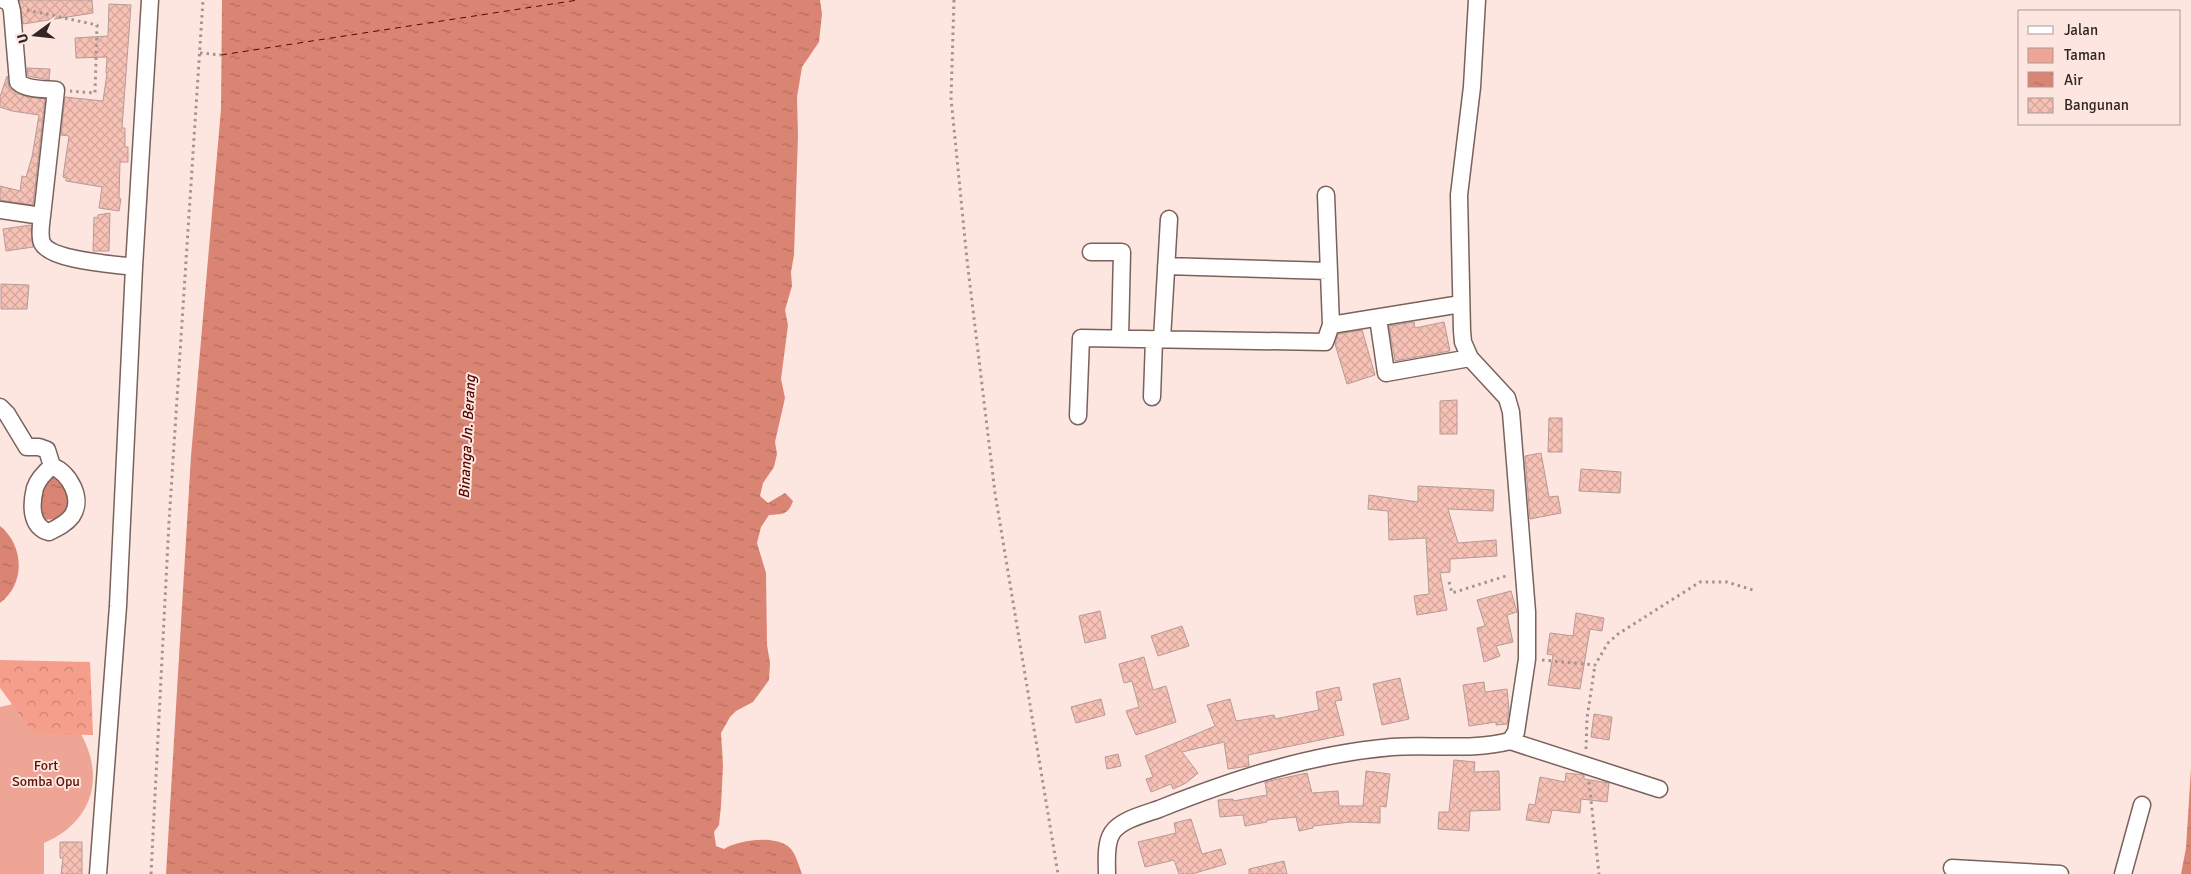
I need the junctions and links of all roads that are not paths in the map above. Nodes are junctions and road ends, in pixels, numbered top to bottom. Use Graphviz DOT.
graph roads {
  1 [pos="150,0"];
  2 [pos="1477,0"];
  3 [pos="8,3"];
  4 [pos="1326,195"];
  5 [pos="0,210"];
  6 [pos="42,216"];
  7 [pos="1169,219"];
  8 [pos="1091,252"];
  9 [pos="1166,266"];
  10 [pos="134,267"];
  11 [pos="1329,271"];
  12 [pos="1461,304"];
  13 [pos="1378,318"];
  14 [pos="1331,325"];
  15 [pos="1120,338"];
  16 [pos="1158,339"];
  17 [pos="1470,358"];
  18 [pos="1152,397"];
  19 [pos="0,407"];
  20 [pos="1078,416"];
  21 [pos="52,466"];
  22 [pos="1510,741"];
  23 [pos="1659,790"];
  24 [pos="2142,805"];
  25 [pos="1952,868"];
  26 [pos="98,874"];
  27 [pos="1107,874"];
  28 [pos="2060,874"];
  29 [pos="2123,874"];
  1 -- 10 [label="street"];
  2 -- 12 [label="street"];
  3 -- 6 [label="street"];
  4 -- 11 [label="street"];
  5 -- 6 [label="street"];
  6 -- 10 [label="street"];
  7 -- 9 [label="street"];
  8 -- 15 [label="street"];
  9 -- 11 [label="street"];
  9 -- 16 [label="street"];
  10 -- 26 [label="street"];
  11 -- 14 [label="street"];
  12 -- 13 [label="street"];
  12 -- 17 [label="street"];
  13 -- 14 [label="street"];
  13 -- 17 [label="street"];
  14 -- 16 [label="street"];
  15 -- 16 [label="street"];
  15 -- 20 [label="street"];
  16 -- 18 [label="street"];
  17 -- 22 [label="street"];
  19 -- 21 [label="street"];
  22 -- 23 [label="street"];
  22 -- 27 [label="street"];
  24 -- 29 [label="street"];
  25 -- 28 [label="street"];
}
